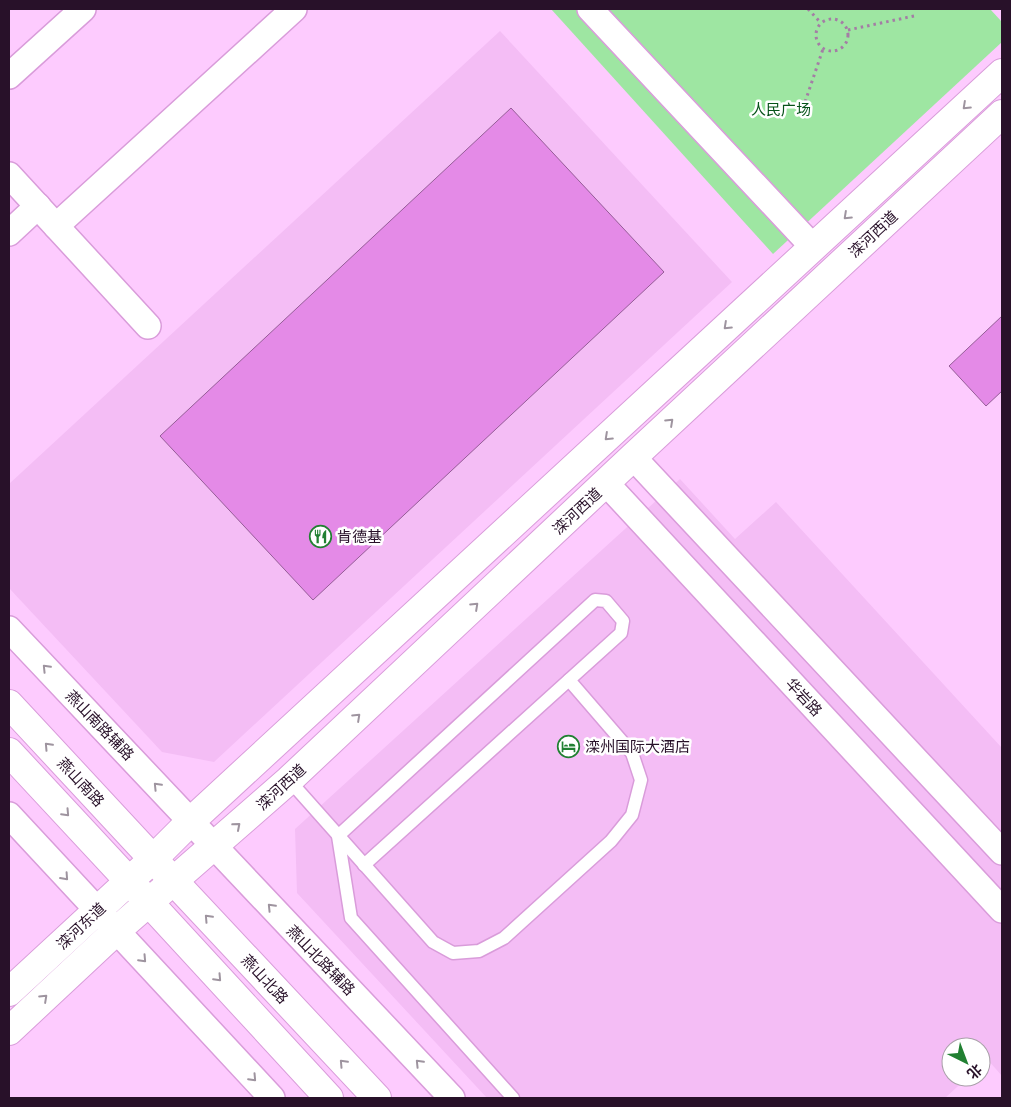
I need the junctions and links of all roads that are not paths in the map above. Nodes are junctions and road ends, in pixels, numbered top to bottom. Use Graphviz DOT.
graph roads {
  1 [pos="294,9"];
  2 [pos="590,9"];
  3 [pos="77,11"];
  4 [pos="1002,73"];
  5 [pos="9,76"];
  6 [pos="1002,114"];
  7 [pos="9,175"];
  8 [pos="38,206"];
  9 [pos="56,226"];
  10 [pos="9,233"];
  11 [pos="813,247"];
  12 [pos="148,326"];
  13 [pos="633,457"];
  14 [pos="606,483"];
  15 [pos="9,629"];
  16 [pos="568,680"];
  17 [pos="9,704"];
  18 [pos="9,752"];
  19 [pos="289,780"];
  20 [pos="9,815"];
  21 [pos="191,821"];
  22 [pos="338,836"];
  23 [pos="214,847"];
  24 [pos="1002,852"];
  25 [pos="153,859"];
  26 [pos="364,865"];
  27 [pos="128,880"];
  28 [pos="174,881"];
  29 [pos="149,904"];
  30 [pos="1002,910"];
  31 [pos="97,911"];
  32 [pos="116,931"];
  33 [pos="9,992"];
  34 [pos="9,1031"];
  35 [pos="272,1098"];
  36 [pos="329,1098"];
  37 [pos="377,1098"];
  38 [pos="452,1098"];
  39 [pos="513,1098"];
  1 -- 9 [label="street"];
  2 -- 11 [label="street"];
  3 -- 5 [label="street"];
  4 -- 11 [label="main road, 滦河西道, one-way"];
  13 -- 6 [label="main road, 滦河西道, one-way"];
  7 -- 8 [label="street"];
  8 -- 9 [label="street"];
  8 -- 10 [label="street"];
  9 -- 12 [label="street"];
  11 -- 21 [label="main road, 滦河西道, one-way"];
  13 -- 14 [label="main road, 滦河西道"];
  13 -- 24 [label="street"];
  19 -- 14 [label="main road, 滦河西道, one-way"];
  14 -- 30 [label="street, 华岩路"];
  21 -- 15 [label="street, 燕山南路辅路, one-way"];
  16 -- 22 [label="lane"];
  16 -- 26 [label="lane"];
  16 -- 26 [label="lane"];
  25 -- 17 [label="main road, 燕山南路, one-way"];
  18 -- 27 [label="main road, one-way"];
  19 -- 22 [label="lane"];
  23 -- 19 [label="main road, 滦河西道, one-way"];
  20 -- 31 [label="street, one-way"];
  21 -- 23 [label="street, 燕山北路辅路"];
  21 -- 25 [label="main road, 滦河西道"];
  22 -- 26 [label="lane"];
  22 -- 39 [label="lane"];
  23 -- 28 [label="main road, 滦河西道"];
  38 -- 23 [label="street, 燕山北路辅路, one-way"];
  25 -- 27 [label="main road, 滦河东道"];
  25 -- 28 [label="main road, 燕山北路"];
  27 -- 29 [label="main road"];
  27 -- 31 [label="main road, 滦河东道"];
  28 -- 29 [label="main road, 滦河西道"];
  37 -- 28 [label="main road, 燕山北路, one-way"];
  29 -- 32 [label="main road, 滦河东道"];
  29 -- 36 [label="main road, one-way"];
  31 -- 32 [label="street"];
  31 -- 33 [label="main road, 滦河东道"];
  34 -- 32 [label="main road, 滦河东道, one-way"];
  32 -- 35 [label="street, one-way"];
}
